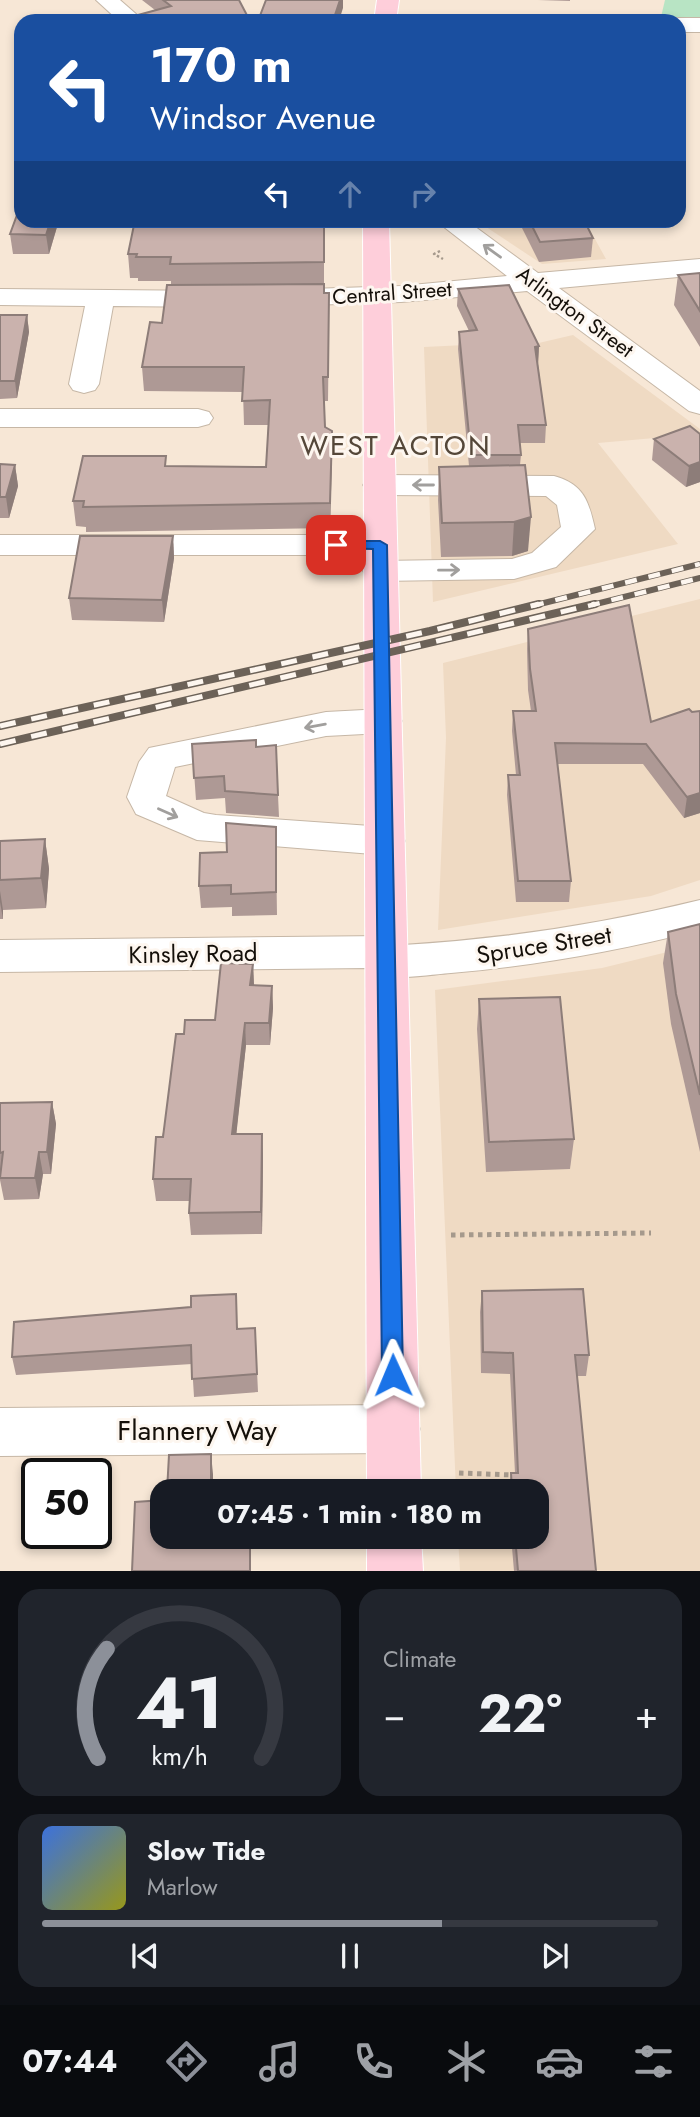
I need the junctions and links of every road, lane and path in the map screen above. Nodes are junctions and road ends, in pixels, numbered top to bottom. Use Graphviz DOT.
graph roads {
  1 [pos="107,0"];
  2 [pos="124,14"];
  3 [pos="376,228"];
  4 [pos="460,228"];
  5 [pos="442,258"];
  6 [pos="700,267"];
  7 [pos="450,268"];
  8 [pos="535,282"];
  9 [pos="377,295"];
  10 [pos="0,298"];
  11 [pos="100,299"];
  12 [pos="83,384"];
  13 [pos="697,399"];
  14 [pos="0,418"];
  15 [pos="198,418"];
  16 [pos="379,485"];
  17 [pos="0,545"];
  18 [pos="380,558"];
  19 [pos="383,721"];
  20 [pos="385,841"];
  21 [pos="700,915"];
  22 [pos="0,956"];
  23 [pos="386,957"];
  24 [pos="652,1233"];
  25 [pos="451,1235"];
  26 [pos="394,1429"];
  27 [pos="0,1432"];
  28 [pos="459,1473"];
  29 [pos="524,1475"];
  30 [pos="394,1479"];
  31 [pos="394,1549"];
  32 [pos="395,1571"];
  1 -- 2 [label="street"];
  3 -- 9 [label="main road"];
  8 -- 4 [label="street, Arlington Street, one-way"];
  5 -- 5 [label="path"];
  5 -- 7 [label="path"];
  6 -- 8 [label="street, Central Street"];
  8 -- 9 [label="street, Central Street"];
  8 -- 13 [label="street, Arlington Street"];
  9 -- 11 [label="street, Central Street"];
  9 -- 16 [label="main road"];
  10 -- 11 [label="street, Central Street"];
  11 -- 12 [label="street"];
  14 -- 15 [label="street"];
  16 -- 18 [label="main road"];
  18 -- 16 [label="street, one-way"];
  17 -- 18 [label="street"];
  18 -- 19 [label="main road"];
  19 -- 20 [label="main road"];
  19 -- 20 [label="street, one-way"];
  20 -- 23 [label="main road"];
  21 -- 23 [label="street, Spruce Street"];
  22 -- 23 [label="street, Kinsley Road"];
  23 -- 26 [label="main road"];
  24 -- 25 [label="path"];
  26 -- 27 [label="street, Flannery Way"];
  26 -- 30 [label="main road"];
  28 -- 29 [label="path"];
  31 -- 32 [label="main road"];
}
